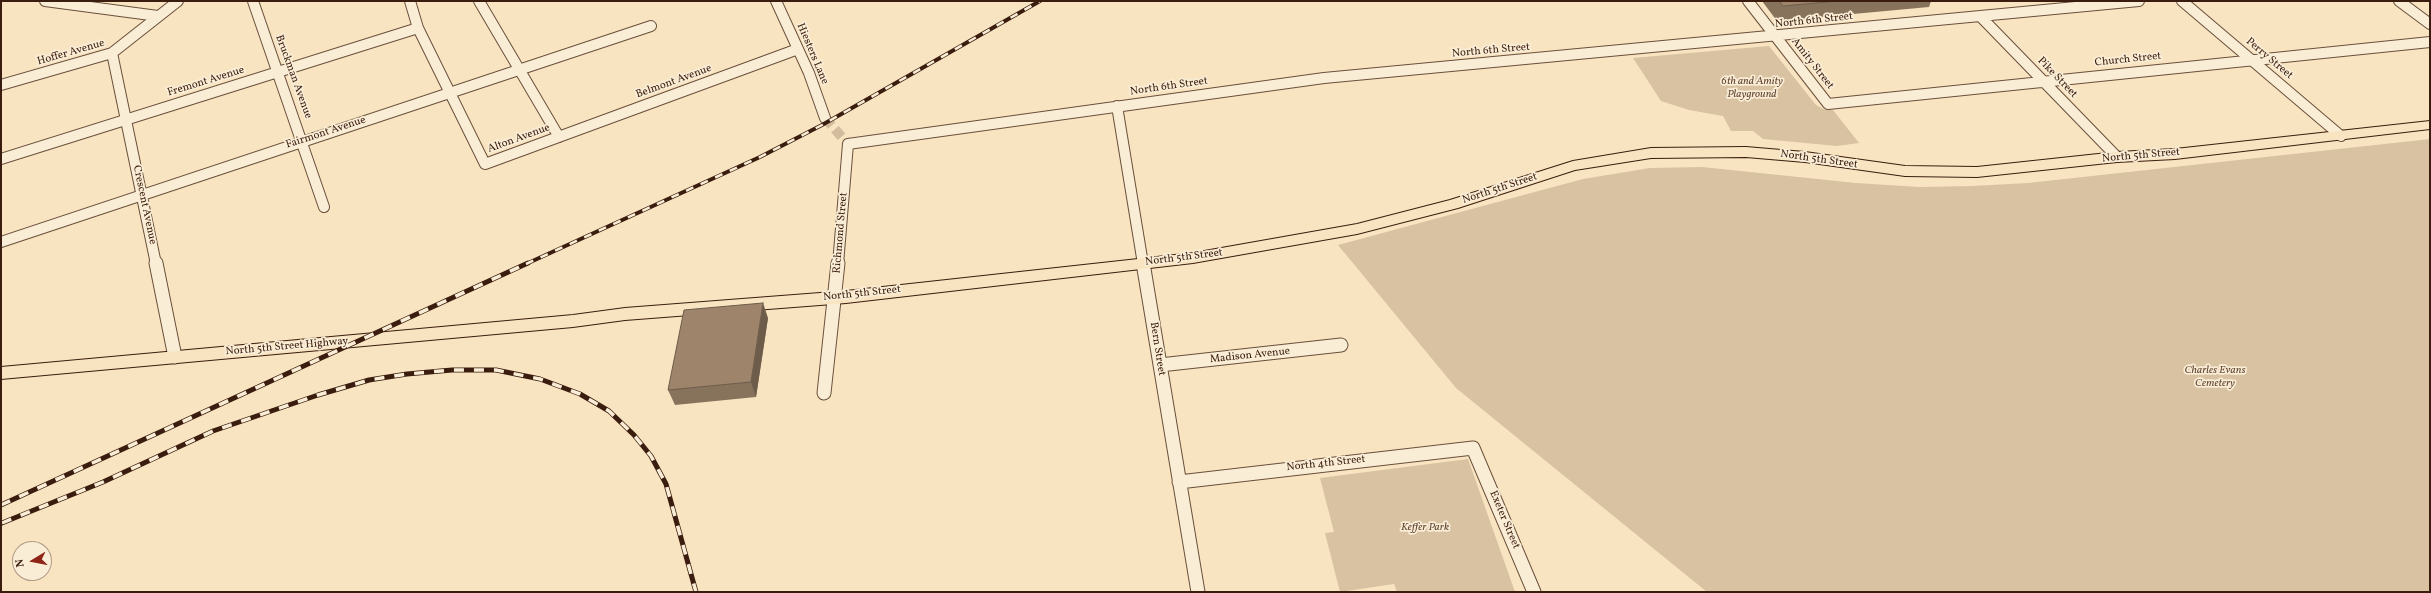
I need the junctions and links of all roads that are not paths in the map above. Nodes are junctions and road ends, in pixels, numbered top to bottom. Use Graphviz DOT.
graph roads {
  1 [pos="45,1"];
  2 [pos="178,1"];
  3 [pos="253,1"];
  4 [pos="410,1"];
  5 [pos="479,1"];
  6 [pos="776,1"];
  7 [pos="1748,1"];
  8 [pos="2139,1"];
  9 [pos="2182,1"];
  10 [pos="2399,1"];
  11 [pos="158,16"];
  12 [pos="1980,16"];
  13 [pos="2430,24"];
  14 [pos="651,26"];
  15 [pos="418,28"];
  16 [pos="1775,36"];
  17 [pos="2430,42"];
  18 [pos="798,49"];
  19 [pos="112,53"];
  20 [pos="2251,60"];
  21 [pos="520,69"];
  22 [pos="278,72"];
  23 [pos="2043,82"];
  24 [pos="1,85"];
  25 [pos="450,92"];
  26 [pos="1828,104"];
  27 [pos="1117,106"];
  28 [pos="824,118"];
  29 [pos="126,119"];
  30 [pos="2430,125"];
  31 [pos="2341,136"];
  32 [pos="559,137"];
  33 [pos="303,141"];
  34 [pos="848,144"];
  35 [pos="2117,157"];
  36 [pos="1,159"];
  37 [pos="142,194"];
  38 [pos="324,207"];
  39 [pos="1,242"];
  40 [pos="1143,263"];
  41 [pos="835,297"];
  42 [pos="573,321"];
  43 [pos="1341,345"];
  44 [pos="175,357"];
  45 [pos="1160,365"];
  46 [pos="1,373"];
  47 [pos="824,393"];
  48 [pos="1473,448"];
  49 [pos="1179,482"];
  50 [pos="1198,592"];
  51 [pos="1534,592"];
  1 -- 11 [label="street"];
  2 -- 11 [label="street, Hoffer Avenue"];
  3 -- 22 [label="street, Bruckman Avenue"];
  4 -- 15 [label="street, Alton Avenue"];
  5 -- 21 [label="street, Alton Avenue"];
  6 -- 18 [label="street, Hiesters Lane"];
  7 -- 16 [label="street, Amity Street"];
  8 -- 12 [label="street, North 6th Street"];
  9 -- 20 [label="street, Perry Street"];
  10 -- 13 [label="street"];
  11 -- 19 [label="street, Hoffer Avenue"];
  12 -- 16 [label="street, North 6th Street"];
  12 -- 23 [label="street, Pike Street"];
  14 -- 21 [label="street, Fairmont Avenue"];
  15 -- 22 [label="street, Fremont Avenue"];
  15 -- 25 [label="street, Alton Avenue"];
  16 -- 26 [label="street, Amity Street"];
  16 -- 27 [label="street, North 6th Street"];
  17 -- 20 [label="street, Church Street"];
  18 -- 28 [label="street, Hiesters Lane"];
  18 -- 32 [label="street, Belmont Avenue"];
  19 -- 24 [label="street, Hoffer Avenue"];
  19 -- 29 [label="street, Crescent Avenue"];
  20 -- 23 [label="street, Church Street"];
  20 -- 31 [label="street, Perry Street"];
  21 -- 25 [label="street, Fairmont Avenue"];
  21 -- 32 [label="street, Alton Avenue"];
  22 -- 29 [label="street, Fremont Avenue"];
  22 -- 33 [label="street, Bruckman Avenue"];
  23 -- 26 [label="street, Church Street"];
  23 -- 35 [label="street, Pike Street"];
  25 -- 32 [label="street, Alton Avenue"];
  25 -- 33 [label="street, Fairmont Avenue"];
  27 -- 34 [label="street, North 6th Street"];
  27 -- 40 [label="street, Bern Street"];
  29 -- 36 [label="street, Fremont Avenue"];
  29 -- 37 [label="street, Crescent Avenue"];
  30 -- 31 [label="main road, North 5th Street"];
  31 -- 35 [label="main road, North 5th Street"];
  33 -- 37 [label="street, Fairmont Avenue"];
  33 -- 38 [label="street, Bruckman Avenue"];
  34 -- 41 [label="street, Richmond Street"];
  35 -- 40 [label="main road, North 5th Street"];
  37 -- 39 [label="street, Fairmont Avenue"];
  37 -- 44 [label="street, Crescent Avenue"];
  40 -- 41 [label="main road, North 5th Street"];
  40 -- 45 [label="street, Bern Street"];
  41 -- 42 [label="main road, North 5th Street"];
  41 -- 47 [label="street, Richmond Street"];
  42 -- 44 [label="main road, North 5th Street Highway"];
  43 -- 45 [label="street, Madison Avenue"];
  44 -- 46 [label="main road, North 5th Street Highway"];
  45 -- 49 [label="street, Bern Street"];
  48 -- 49 [label="street, North 4th Street"];
  48 -- 51 [label="street, Exeter Street"];
  49 -- 50 [label="street, Bern Street"];
}
